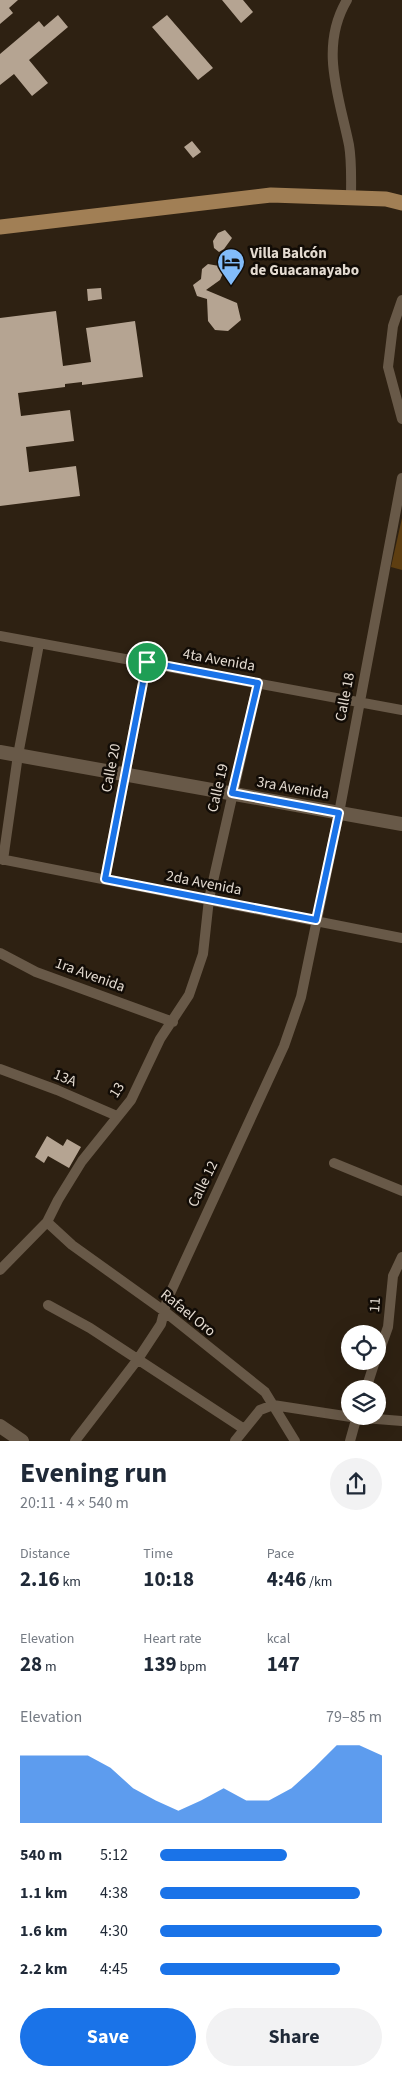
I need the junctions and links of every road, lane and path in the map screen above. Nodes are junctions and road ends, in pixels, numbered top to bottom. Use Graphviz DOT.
graph roads {
  1 [pos="347,0"];
  2 [pos="351,199"];
  3 [pos="402,203"];
  4 [pos="0,227"];
  5 [pos="402,300"];
  6 [pos="402,419"];
  7 [pos="402,478"];
  8 [pos="0,636"];
  9 [pos="39,644"];
  10 [pos="147,662"];
  11 [pos="258,683"];
  12 [pos="360,702"];
  13 [pos="402,710"];
  14 [pos="0,752"];
  15 [pos="18,755"];
  16 [pos="125,774"];
  17 [pos="232,793"];
  18 [pos="339,813"];
  19 [pos="402,824"];
  20 [pos="2,860"];
  21 [pos="105,879"];
  22 [pos="209,899"];
  23 [pos="316,920"];
  24 [pos="402,938"];
  25 [pos="0,953"];
  26 [pos="173,1022"];
  27 [pos="0,1070"];
  28 [pos="117,1116"];
  29 [pos="334,1162"];
  30 [pos="402,1192"];
  31 [pos="47,1222"];
  32 [pos="402,1257"];
  33 [pos="0,1270"];
  34 [pos="48,1304"];
  35 [pos="164,1311"];
  36 [pos="386,1333"];
  37 [pos="138,1359"];
  38 [pos="272,1405"];
  39 [pos="341,1415"];
  40 [pos="386,1419"];
  41 [pos="402,1420"];
  42 [pos="355,1425"];
  43 [pos="0,1426"];
  44 [pos="244,1429"];
  45 [pos="22,1441"];
  46 [pos="75,1441"];
  47 [pos="235,1441"];
  48 [pos="294,1441"];
  49 [pos="350,1441"];
  1 -- 2 [label="street"];
  2 -- 3 [label="main road"];
  2 -- 4 [label="main road"];
  5 -- 6 [label="street"];
  7 -- 12 [label="street, Calle 18"];
  8 -- 9 [label="street, 4ta Avenida"];
  9 -- 10 [label="street, 4ta Avenida"];
  9 -- 15 [label="street"];
  10 -- 11 [label="street, 4ta Avenida"];
  10 -- 16 [label="street, Calle 20"];
  11 -- 12 [label="street, 4ta Avenida"];
  11 -- 17 [label="street, Calle 19"];
  12 -- 13 [label="street, 4ta Avenida"];
  12 -- 18 [label="street, Calle 18"];
  14 -- 15 [label="street, 3ra Avenida"];
  15 -- 16 [label="street, 3ra Avenida"];
  15 -- 20 [label="street"];
  16 -- 17 [label="street, 3ra Avenida"];
  16 -- 21 [label="street, Calle 20"];
  17 -- 18 [label="street, 3ra Avenida"];
  17 -- 22 [label="street, Calle 19"];
  18 -- 19 [label="street, 3ra Avenida"];
  18 -- 23 [label="street, Calle 18"];
  20 -- 21 [label="street, 2da Avenida"];
  21 -- 22 [label="street, 2da Avenida"];
  22 -- 23 [label="street, 2da Avenida"];
  22 -- 26 [label="street, 13"];
  23 -- 24 [label="street, 2da Avenida"];
  23 -- 35 [label="street, Calle 12"];
  25 -- 26 [label="street, 1ra Avenida"];
  26 -- 28 [label="street, 13"];
  27 -- 28 [label="street, 13A"];
  28 -- 31 [label="street, 13"];
  29 -- 30 [label="street"];
  31 -- 33 [label="street, 13"];
  31 -- 35 [label="street, Rafael Oro"];
  32 -- 36 [label="street, 11"];
  34 -- 37 [label="street"];
  35 -- 37 [label="street, Calle 12"];
  35 -- 38 [label="street, Rafael Oro"];
  37 -- 44 [label="street"];
  37 -- 46 [label="street, Calle 12"];
  38 -- 39 [label="street"];
  38 -- 44 [label="street"];
  38 -- 48 [label="street, Rafael Oro"];
  40 -- 41 [label="street"];
  42 -- 49 [label="street"];
  43 -- 45 [label="street"];
  44 -- 47 [label="street"];
}
